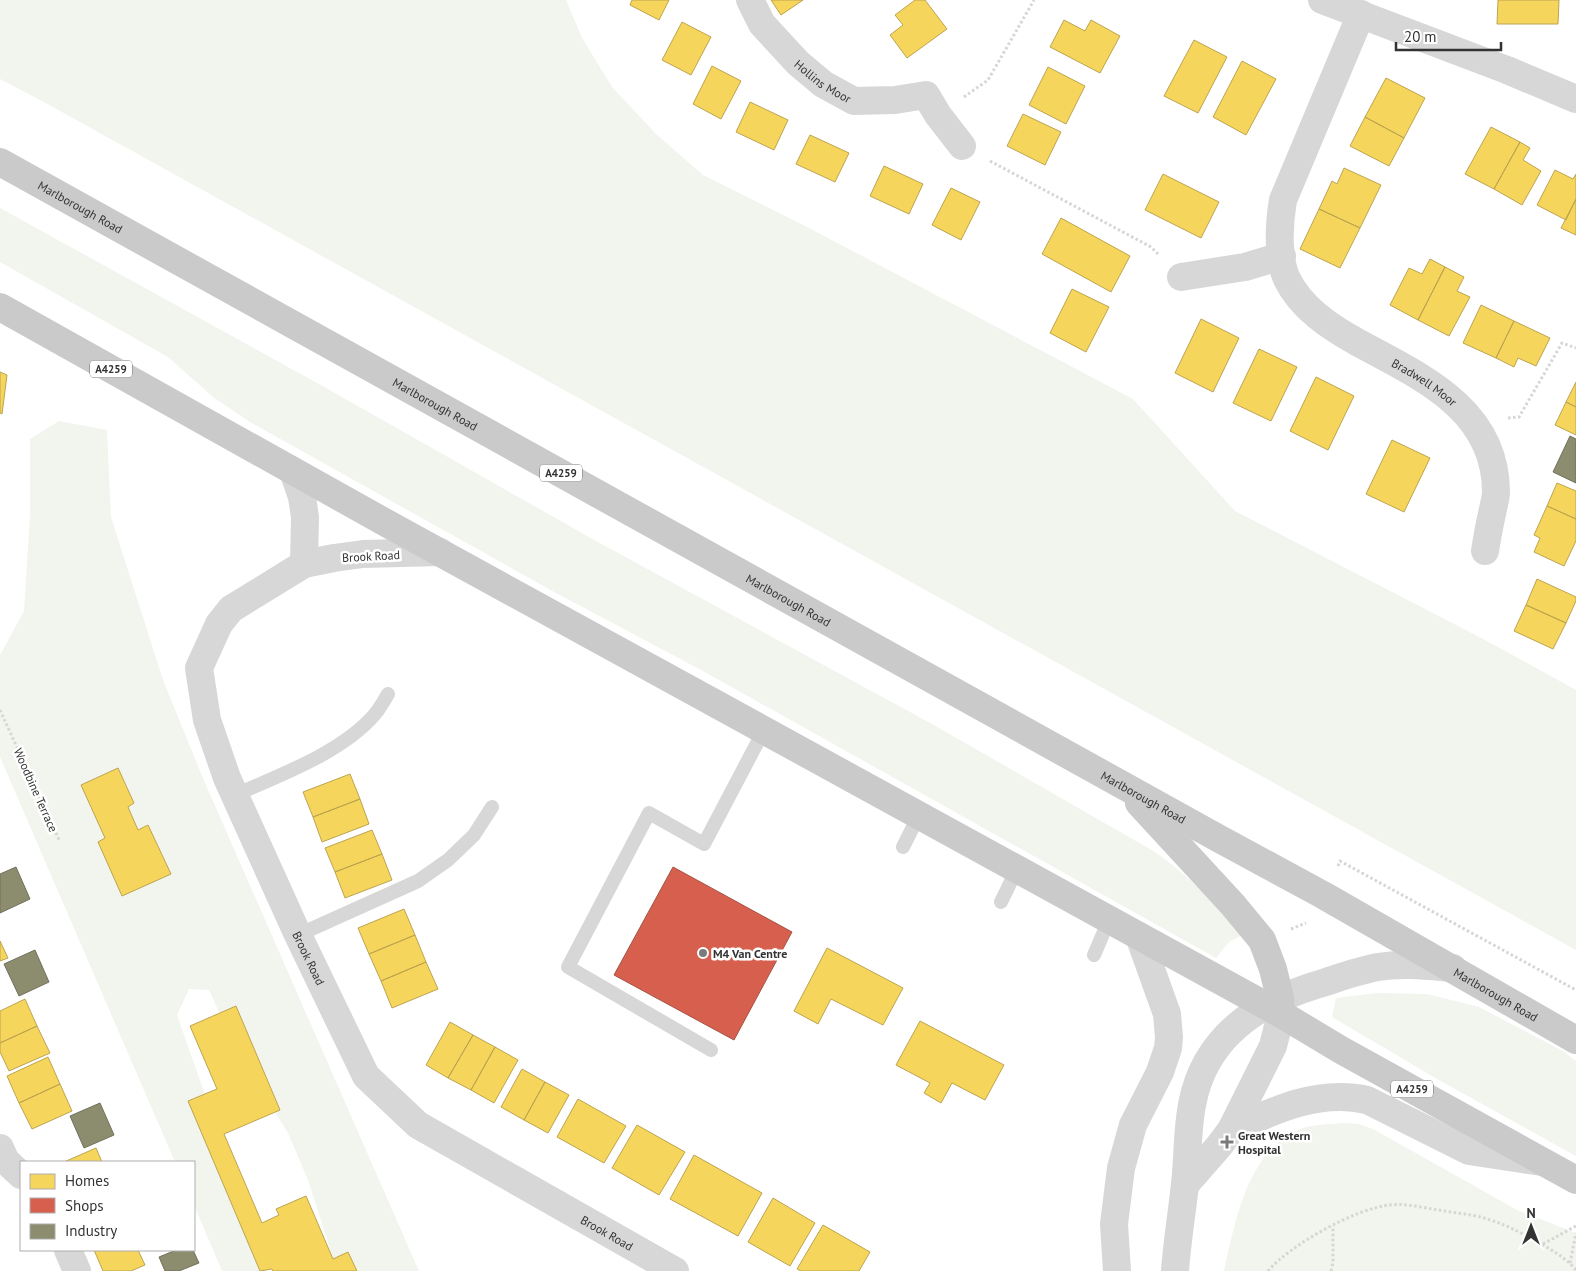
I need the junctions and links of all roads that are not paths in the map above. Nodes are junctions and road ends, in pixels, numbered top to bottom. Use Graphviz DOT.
graph roads {
  1 [pos="750,0"];
  2 [pos="1322,0"];
  3 [pos="1362,14"];
  4 [pos="1576,99"];
  5 [pos="962,146"];
  6 [pos="0,162"];
  7 [pos="1282,256"];
  8 [pos="1181,277"];
  9 [pos="0,307"];
  10 [pos="293,471"];
  11 [pos="1485,551"];
  12 [pos="440,552"];
  13 [pos="304,564"];
  14 [pos="388,694"];
  15 [pos="764,730"];
  16 [pos="1121,784"];
  17 [pos="235,795"];
  18 [pos="492,808"];
  19 [pos="918,815"];
  20 [pos="903,847"];
  21 [pos="1017,869"];
  22 [pos="1002,902"];
  23 [pos="1109,920"];
  24 [pos="298,935"];
  25 [pos="1140,936"];
  26 [pos="1094,955"];
  27 [pos="1454,968"];
  28 [pos="1275,1006"];
  29 [pos="1576,1040"];
  30 [pos="711,1050"];
  31 [pos="1231,1130"];
  32 [pos="0,1148"];
  33 [pos="1544,1162"];
  34 [pos="20,1173"];
  35 [pos="1576,1180"];
  36 [pos="1185,1185"];
  37 [pos="68,1251"];
  38 [pos="643,1264"];
  39 [pos="78,1271"];
  40 [pos="675,1271"];
  41 [pos="1117,1271"];
  42 [pos="1175,1271"];
  1 -- 5 [label="street, Hollins Moor"];
  2 -- 3 [label="street"];
  3 -- 4 [label="street"];
  3 -- 7 [label="street, Bradwell Moor"];
  6 -- 16 [label="main road, Marlborough Road / A4259"];
  7 -- 8 [label="street"];
  7 -- 11 [label="street, Bradwell Moor"];
  9 -- 10 [label="main road, A4259"];
  10 -- 12 [label="main road, A4259"];
  10 -- 13 [label="street"];
  12 -- 13 [label="street, Brook Road"];
  12 -- 15 [label="main road, A4259"];
  13 -- 17 [label="street, Brook Road"];
  14 -- 17 [label="lane"];
  15 -- 19 [label="main road, A4259"];
  15 -- 30 [label="lane"];
  16 -- 27 [label="main road, Marlborough Road / A4259"];
  16 -- 28 [label="main road"];
  17 -- 24 [label="street, Brook Road"];
  18 -- 24 [label="lane"];
  19 -- 20 [label="lane"];
  19 -- 21 [label="main road, A4259"];
  21 -- 22 [label="lane"];
  21 -- 23 [label="main road, A4259"];
  23 -- 25 [label="main road, A4259"];
  23 -- 26 [label="lane"];
  24 -- 38 [label="street, Brook Road"];
  25 -- 28 [label="main road, A4259"];
  25 -- 41 [label="street"];
  27 -- 28 [label="street"];
  27 -- 29 [label="main road, Marlborough Road / A4259"];
  28 -- 31 [label="street"];
  28 -- 33 [label="main road, A4259"];
  28 -- 36 [label="street"];
  31 -- 33 [label="street"];
  31 -- 36 [label="street"];
  32 -- 34 [label="street"];
  33 -- 35 [label="main road, A4259"];
  36 -- 42 [label="street"];
  37 -- 39 [label="street"];
  38 -- 40 [label="street, Brook Road"];
}
